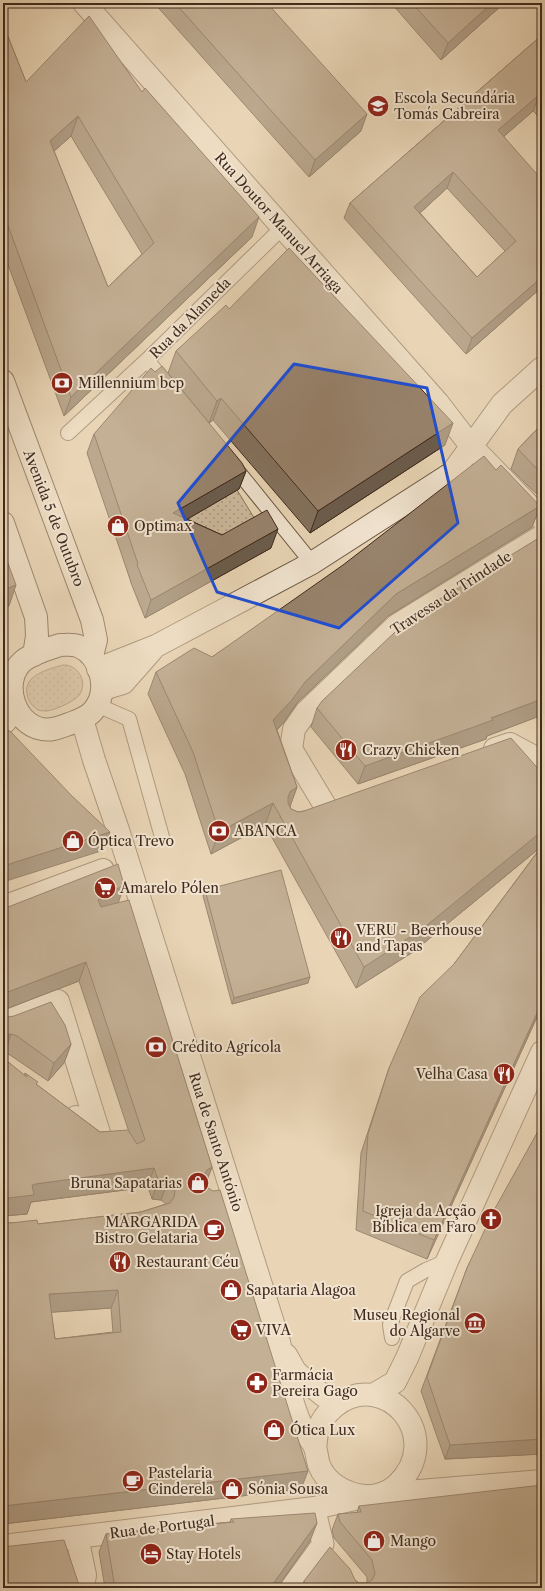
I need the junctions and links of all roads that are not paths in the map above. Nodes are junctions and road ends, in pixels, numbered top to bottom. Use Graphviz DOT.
graph roads {
  1 [pos="84,3"];
  2 [pos="282,228"];
  3 [pos="146,360"];
  4 [pos="542,368"];
  5 [pos="3,381"];
  6 [pos="177,397"];
  7 [pos="7,400"];
  8 [pos="68,433"];
  9 [pos="470,446"];
  10 [pos="222,452"];
  11 [pos="542,519"];
  12 [pos="3,523"];
  13 [pos="542,536"];
  14 [pos="312,563"];
  15 [pos="34,654"];
  16 [pos="94,688"];
  17 [pos="9,704"];
  18 [pos="3,724"];
  19 [pos="59,727"];
  20 [pos="473,757"];
  21 [pos="94,760"];
  22 [pos="542,766"];
  23 [pos="349,801"];
  24 [pos="327,809"];
  25 [pos="306,816"];
  26 [pos="162,837"];
  27 [pos="128,861"];
  28 [pos="3,907"];
  29 [pos="3,1023"];
  30 [pos="542,1052"];
  31 [pos="60,1106"];
  32 [pos="231,1190"];
  33 [pos="209,1197"];
  34 [pos="447,1261"];
  35 [pos="392,1338"];
  36 [pos="279,1342"];
  37 [pos="373,1395"];
  38 [pos="342,1401"];
  39 [pos="315,1448"];
  40 [pos="542,1481"];
  41 [pos="376,1495"];
  42 [pos="318,1511"];
  43 [pos="77,1537"];
  44 [pos="3,1543"];
  45 [pos="323,1544"];
  46 [pos="337,1559"];
  47 [pos="83,1588"];
  48 [pos="291,1588"];
  1 -- 2 [label="street, Rua Doutor Manuel Arriaga"];
  2 -- 3 [label="lane, Rua da Alameda"];
  2 -- 9 [label="street, Rua Doutor Manuel Arriaga"];
  3 -- 6 [label="lane, Rua da Alameda"];
  3 -- 8 [label="lane"];
  4 -- 9 [label="street"];
  5 -- 7 [label="street, Avenida 5 de Outubro"];
  7 -- 16 [label="street, Avenida 5 de Outubro"];
  9 -- 11 [label="street, Rua Doutor Manuel Arriaga"];
  9 -- 14 [label="street"];
  10 -- 14 [label="lane"];
  12 -- 15 [label="street"];
  13 -- 24 [label="street, Travessa da Trindade"];
  14 -- 16 [label="street"];
  15 -- 16 [label="street"];
  15 -- 17 [label="street"];
  16 -- 19 [label="street"];
  16 -- 21 [label="street, Rua de Santo António"];
  16 -- 26 [label="lane"];
  17 -- 18 [label="street"];
  17 -- 19 [label="street"];
  19 -- 21 [label="street"];
  20 -- 22 [label="street"];
  21 -- 27 [label="street, Rua de Santo António"];
  23 -- 24 [label="street"];
  24 -- 25 [label="street"];
  27 -- 28 [label="street"];
  27 -- 32 [label="street, Rua de Santo António"];
  29 -- 31 [label="street"];
  30 -- 34 [label="street"];
  32 -- 33 [label="street"];
  32 -- 36 [label="street, Rua de Santo António"];
  34 -- 35 [label="lane"];
  34 -- 37 [label="street"];
  36 -- 38 [label="street"];
  36 -- 39 [label="street"];
  37 -- 38 [label="street"];
  37 -- 41 [label="street"];
  38 -- 39 [label="street"];
  39 -- 41 [label="street"];
  40 -- 41 [label="street"];
  41 -- 42 [label="street, Rua de Portugal"];
  42 -- 43 [label="street, Rua de Portugal"];
  42 -- 45 [label="street"];
  43 -- 44 [label="street, Rua de Portugal"];
  43 -- 47 [label="street"];
  45 -- 46 [label="street"];
  45 -- 48 [label="street"];
}
